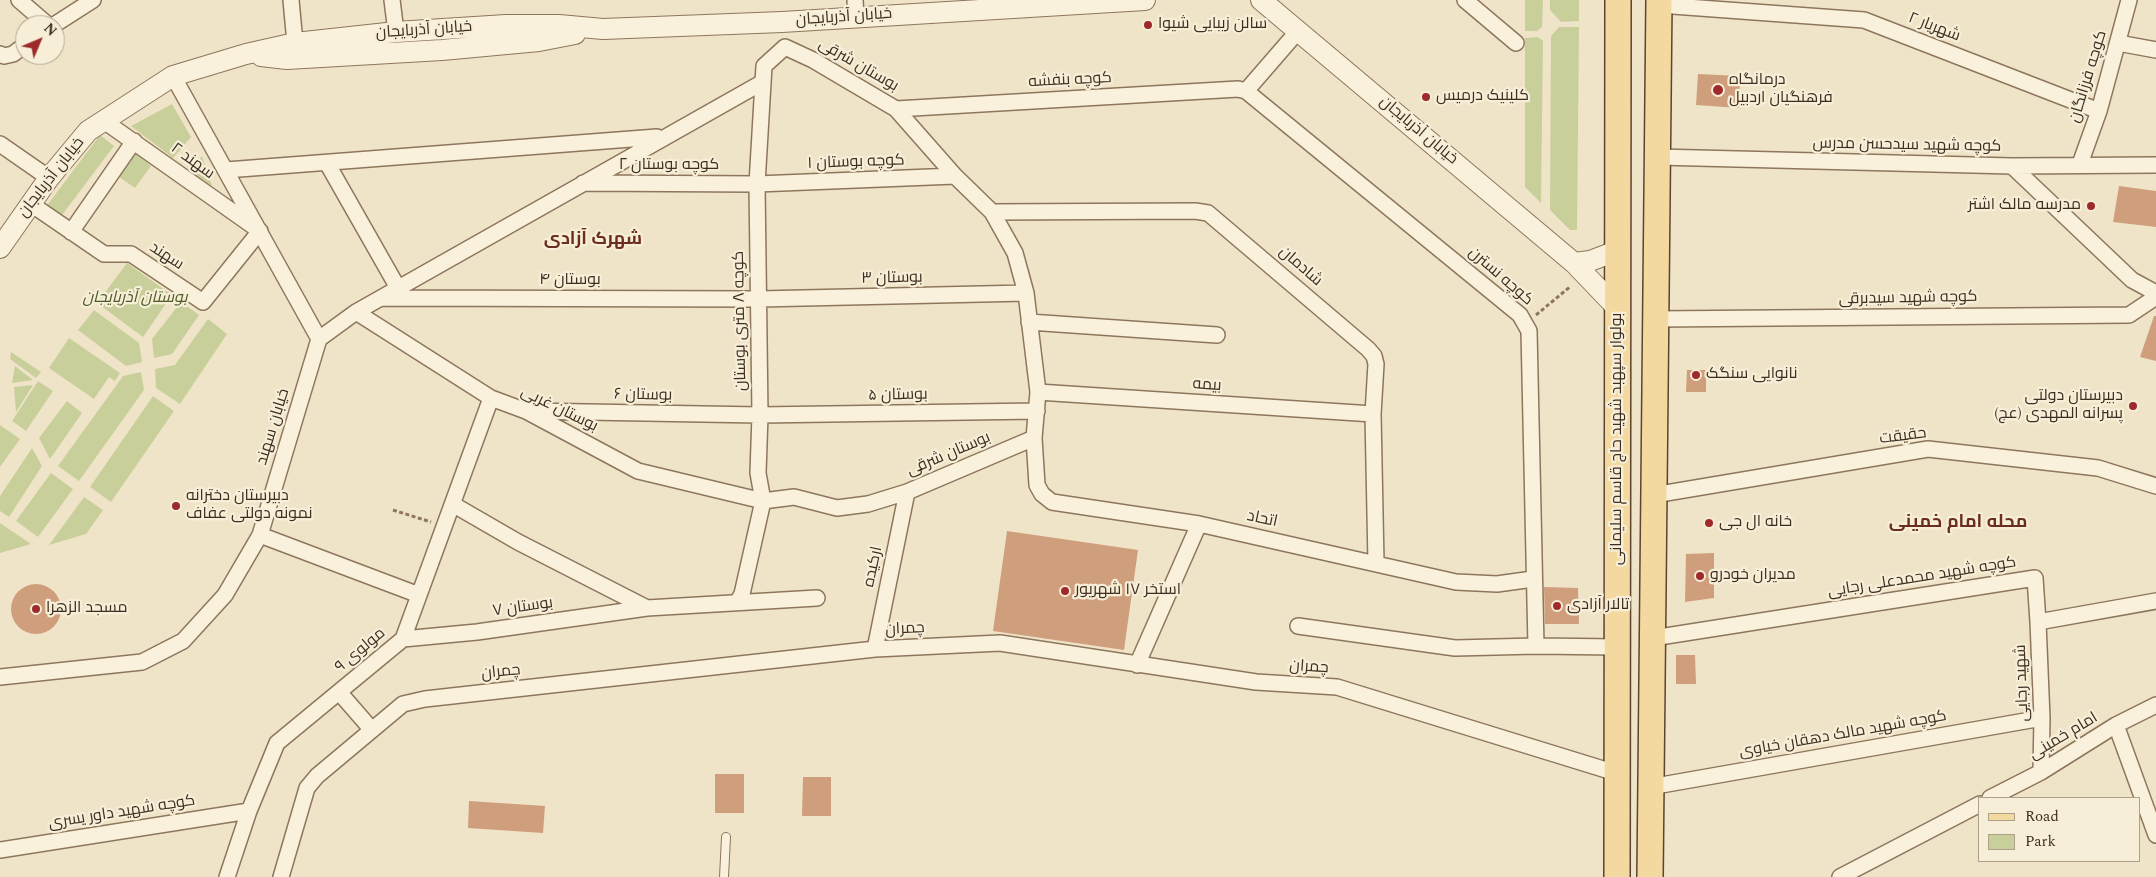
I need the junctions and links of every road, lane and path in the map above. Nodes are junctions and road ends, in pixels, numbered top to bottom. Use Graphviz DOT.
graph roads {
  1 [pos="19,0"];
  2 [pos="92,0"];
  3 [pos="291,0"];
  4 [pos="392,0"];
  5 [pos="1140,0"];
  6 [pos="1145,0"];
  7 [pos="1261,0"];
  8 [pos="1465,0"];
  9 [pos="1618,0"];
  10 [pos="1634,0"];
  11 [pos="2130,0"];
  12 [pos="1659,2"];
  13 [pos="855,8"];
  14 [pos="36,15"];
  15 [pos="65,18"];
  16 [pos="782,22"];
  17 [pos="603,29"];
  18 [pos="1298,31"];
  19 [pos="396,32"];
  20 [pos="294,43"];
  21 [pos="1516,43"];
  22 [pos="2118,43"];
  23 [pos="785,47"];
  24 [pos="2156,50"];
  25 [pos="15,52"];
  26 [pos="0,54"];
  27 [pos="246,54"];
  28 [pos="173,76"];
  29 [pos="1618,76"];
  30 [pos="763,82"];
  31 [pos="1246,91"];
  32 [pos="896,109"];
  33 [pos="2099,111"];
  34 [pos="104,120"];
  35 [pos="664,136"];
  36 [pos="134,141"];
  37 [pos="0,144"];
  38 [pos="1658,157"];
  39 [pos="327,163"];
  40 [pos="2080,164"];
  41 [pos="2156,165"];
  42 [pos="2012,166"];
  43 [pos="226,170"];
  44 [pos="955,176"];
  45 [pos="49,178"];
  46 [pos="581,183"];
  47 [pos="757,184"];
  48 [pos="31,204"];
  49 [pos="992,212"];
  50 [pos="72,232"];
  51 [pos="260,232"];
  52 [pos="0,248"];
  53 [pos="1619,250"];
  54 [pos="1579,269"];
  55 [pos="398,288"];
  56 [pos="1026,293"];
  57 [pos="2156,293"];
  58 [pos="2156,297"];
  59 [pos="381,298"];
  60 [pos="759,299"];
  61 [pos="1619,310"];
  62 [pos="356,312"];
  63 [pos="1656,319"];
  64 [pos="1029,322"];
  65 [pos="1526,324"];
  66 [pos="1217,334"];
  67 [pos="319,339"];
  68 [pos="1038,392"];
  69 [pos="491,398"];
  70 [pos="526,411"];
  71 [pos="1037,411"];
  72 [pos="1373,414"];
  73 [pos="760,415"];
  74 [pos="1034,438"];
  75 [pos="2156,486"];
  76 [pos="907,492"];
  77 [pos="1654,495"];
  78 [pos="764,501"];
  79 [pos="454,505"];
  80 [pos="393,510"];
  81 [pos="1199,524"];
  82 [pos="444,527"];
  83 [pos="260,535"];
  84 [pos="1376,563"];
  85 [pos="1533,580"];
  86 [pos="419,595"];
  87 [pos="818,598"];
  88 [pos="738,601"];
  89 [pos="2156,601"];
  90 [pos="647,608"];
  91 [pos="2038,622"];
  92 [pos="1298,626"];
  93 [pos="1653,638"];
  94 [pos="403,639"];
  95 [pos="1536,646"];
  96 [pos="1617,647"];
  97 [pos="875,649"];
  98 [pos="1138,665"];
  99 [pos="0,678"];
  100 [pos="339,692"];
  101 [pos="2156,705"];
  102 [pos="2042,718"];
  103 [pos="2116,725"];
  104 [pos="372,730"];
  105 [pos="2041,772"];
  106 [pos="1616,773"];
  107 [pos="1650,787"];
  108 [pos="1992,797"];
  109 [pos="1978,805"];
  110 [pos="2152,808"];
  111 [pos="249,811"];
  112 [pos="2156,835"];
  113 [pos="726,837"];
  114 [pos="0,850"];
  115 [pos="227,877"];
  116 [pos="280,877"];
  117 [pos="724,877"];
  118 [pos="1617,877"];
  119 [pos="1650,877"];
  120 [pos="1840,877"];
  1 -- 14 [label="street"];
  2 -- 15 [label="street"];
  3 -- 20 [label="street"];
  4 -- 19 [label="street"];
  5 -- 6 [label="street, خیابان آذربایجان"];
  5 -- 13 [label="street, خیابان آذربایجان"];
  7 -- 18 [label="street, خیابان آذربایجان"];
  8 -- 21 [label="street"];
  9 -- 29 [label="main road, بولوار سپهبد شهید حاج قاسم سلیمانی"];
  10 -- 29 [label="main road"];
  11 -- 22 [label="street, کوچه فرزانگان"];
  12 -- 33 [label="street, شهریار ۲"];
  12 -- 38 [label="main road"];
  13 -- 16 [label="street, خیابان آذربایجان"];
  16 -- 17 [label="street, خیابان آذربایجان"];
  16 -- 23 [label="street"];
  17 -- 19 [label="street, خیابان آذربایجان"];
  17 -- 27 [label="street, خیابان آذربایجان"];
  18 -- 31 [label="street"];
  18 -- 54 [label="street, خیابان آذربایجان"];
  19 -- 20 [label="street, خیابان آذربایجان"];
  20 -- 27 [label="street, خیابان آذربایجان"];
  22 -- 24 [label="street"];
  22 -- 33 [label="street, کوچه فرزانگان"];
  23 -- 30 [label="street, کوچه ۸ متری بوستان"];
  23 -- 32 [label="street, بوستان شرقی"];
  25 -- 26 [label="street"];
  27 -- 28 [label="street, خیابان آذربایجان"];
  28 -- 34 [label="street, خیابان آذربایجان"];
  28 -- 43 [label="street"];
  29 -- 53 [label="main road, بولوار سپهبد شهید حاج قاسم سلیمانی"];
  30 -- 35 [label="street"];
  30 -- 47 [label="street, کوچه ۸ متری بوستان"];
  31 -- 32 [label="street, کوچه بنفشه"];
  31 -- 65 [label="street, کوچه نسترن"];
  32 -- 44 [label="street, بوستان شرقی"];
  33 -- 40 [label="street, کوچه فرزانگان"];
  34 -- 36 [label="street, سهند ۲"];
  34 -- 45 [label="street, خیابان آذربایجان"];
  35 -- 39 [label="street"];
  35 -- 46 [label="street"];
  36 -- 50 [label="street"];
  36 -- 51 [label="street, سهند ۲"];
  37 -- 45 [label="street"];
  38 -- 42 [label="street, کوچه شهید سیدحسن مدرس"];
  38 -- 63 [label="main road"];
  39 -- 43 [label="street"];
  39 -- 55 [label="street"];
  40 -- 41 [label="street, کوچه شهید سیدحسن مدرس"];
  40 -- 42 [label="street, کوچه شهید سیدحسن مدرس"];
  42 -- 57 [label="street"];
  43 -- 51 [label="street"];
  44 -- 47 [label="street, کوچه بوستان ۱"];
  44 -- 49 [label="street, بوستان شرقی"];
  45 -- 48 [label="street, خیابان آذربایجان"];
  46 -- 47 [label="street, کوچه بوستان ۲"];
  46 -- 55 [label="street"];
  47 -- 60 [label="street, کوچه ۸ متری بوستان"];
  48 -- 50 [label="street, سهند"];
  48 -- 52 [label="street, خیابان آذربایجان"];
  49 -- 56 [label="street, بوستان شرقی"];
  49 -- 72 [label="street, شادمان"];
  50 -- 51 [label="street, سهند"];
  51 -- 67 [label="street"];
  53 -- 54 [label="street"];
  53 -- 61 [label="main road, بولوار سپهبد شهید حاج قاسم سلیمانی"];
  54 -- 61 [label="street, خیابان آذربایجان"];
  54 -- 65 [label="path"];
  55 -- 59 [label="street"];
  56 -- 60 [label="street, بوستان ۳"];
  56 -- 64 [label="street, بوستان شرقی"];
  58 -- 63 [label="street, کوچه شهید سیدبرقی"];
  59 -- 60 [label="street, بوستان ۴"];
  59 -- 62 [label="street"];
  60 -- 73 [label="street, کوچه ۸ متری بوستان"];
  61 -- 96 [label="main road, بولوار سپهبد شهید حاج قاسم سلیمانی"];
  62 -- 67 [label="street"];
  62 -- 69 [label="street, بوستان غربی"];
  63 -- 77 [label="main road"];
  64 -- 66 [label="street"];
  64 -- 68 [label="street, بوستان شرقی"];
  65 -- 85 [label="street, کوچه نسترن"];
  67 -- 83 [label="street, خیابان سهند"];
  68 -- 71 [label="street, بوستان شرقی"];
  68 -- 72 [label="street, بیمه"];
  69 -- 70 [label="street, بوستان غربی"];
  69 -- 79 [label="street, مولوی ۹"];
  70 -- 73 [label="street, بوستان ۶"];
  70 -- 78 [label="street, بوستان غربی"];
  71 -- 73 [label="street, بوستان ۵"];
  71 -- 74 [label="street, بوستان شرقی"];
  72 -- 84 [label="street, شادمان"];
  73 -- 78 [label="street, کوچه ۸ متری بوستان"];
  74 -- 76 [label="street, بوستان شرقی"];
  74 -- 81 [label="street, اتحاد"];
  75 -- 77 [label="street, حقیقت"];
  76 -- 78 [label="street, بوستان شرقی"];
  76 -- 97 [label="street, ارکیده"];
  77 -- 93 [label="main road"];
  78 -- 88 [label="street, کوچه ۸ متری بوستان"];
  79 -- 82 [label="street, مولوی ۹"];
  79 -- 90 [label="street, بوستان ۷"];
  80 -- 82 [label="path"];
  81 -- 84 [label="street, اتحاد"];
  81 -- 98 [label="street"];
  82 -- 86 [label="street, مولوی ۹"];
  83 -- 86 [label="street"];
  83 -- 99 [label="street, خیابان سهند"];
  84 -- 85 [label="street, اتحاد"];
  85 -- 95 [label="street, کوچه نسترن"];
  86 -- 94 [label="street, مولوی ۹"];
  87 -- 88 [label="street, بوستان ۷"];
  88 -- 90 [label="street, بوستان ۷"];
  89 -- 91 [label="street"];
  90 -- 94 [label="street, بوستان ۷"];
  91 -- 93 [label="street, کوچه شهید محمدعلی رجایی"];
  91 -- 102 [label="street, شهید رجایی"];
  92 -- 95 [label="street"];
  93 -- 107 [label="main road"];
  94 -- 100 [label="street, مولوی ۹"];
  95 -- 96 [label="street"];
  96 -- 106 [label="main road, بولوار سپهبد شهید حاج قاسم سلیمانی"];
  97 -- 98 [label="street, چمران"];
  97 -- 104 [label="street, چمران"];
  98 -- 106 [label="street, چمران"];
  100 -- 104 [label="street"];
  100 -- 111 [label="street, مولوی ۹"];
  101 -- 103 [label="street, امام خمینی"];
  102 -- 105 [label="street, شهید رجایی"];
  102 -- 107 [label="street, کوچه شهید مالک دهقان‌ خیاوی"];
  103 -- 105 [label="street, امام خمینی"];
  103 -- 110 [label="street"];
  104 -- 116 [label="street, چمران"];
  105 -- 108 [label="street, امام خمینی"];
  106 -- 118 [label="main road, بولوار سپهبد شهید حاج قاسم سلیمانی"];
  107 -- 119 [label="main road"];
  109 -- 120 [label="street"];
  110 -- 112 [label="street"];
  111 -- 114 [label="street, کوچه شهید داور یسری"];
  111 -- 115 [label="street, مولوی ۹"];
  113 -- 117 [label="lane"];
}
